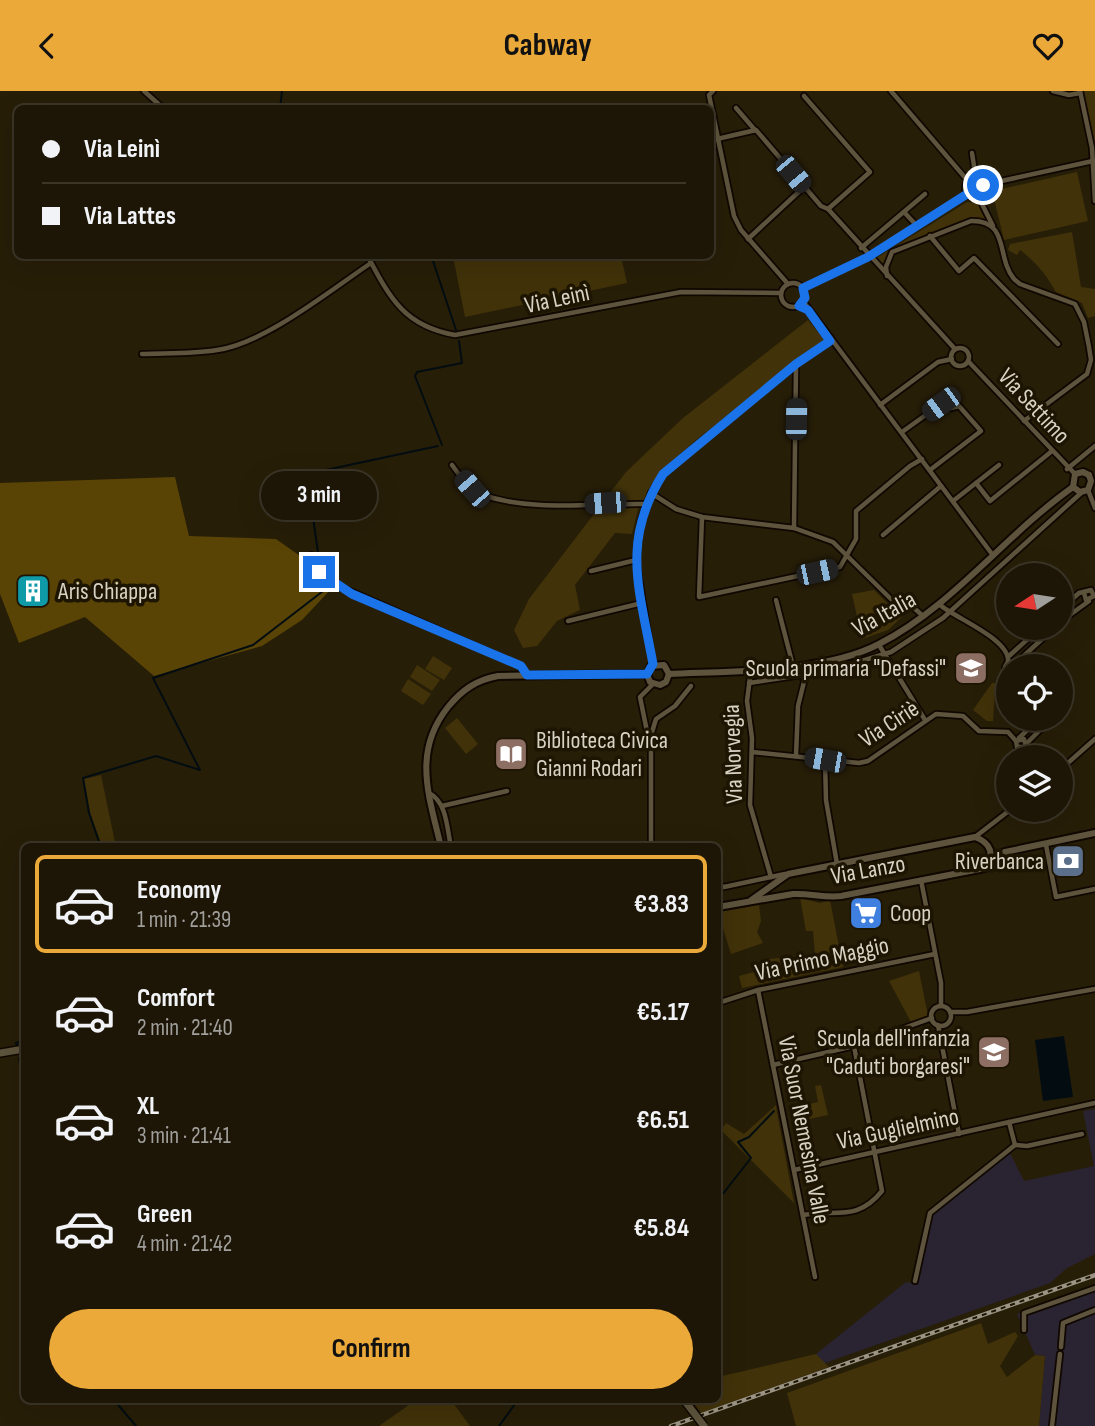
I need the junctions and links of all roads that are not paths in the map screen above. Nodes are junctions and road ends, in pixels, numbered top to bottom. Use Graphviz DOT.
graph roads {
  1 [pos="144,91"];
  2 [pos="891,91"];
  3 [pos="1054,91"];
  4 [pos="1080,92"];
  5 [pos="804,96"];
  6 [pos="160,105"];
  7 [pos="736,108"];
  8 [pos="714,116"];
  9 [pos="756,131"];
  10 [pos="717,139"];
  11 [pos="972,153"];
  12 [pos="1093,161"];
  13 [pos="976,179"];
  14 [pos="968,181"];
  15 [pos="983,185"];
  16 [pos="804,187"];
  17 [pos="925,194"];
  18 [pos="967,194"];
  19 [pos="978,196"];
  20 [pos="1095,201"];
  21 [pos="828,209"];
  22 [pos="904,212"];
  23 [pos="917,226"];
  24 [pos="993,226"];
  25 [pos="930,236"];
  26 [pos="748,239"];
  27 [pos="861,248"];
  28 [pos="868,257"];
  29 [pos="369,259"];
  30 [pos="371,263"];
  31 [pos="887,276"];
  32 [pos="788,284"];
  33 [pos="803,288"];
  34 [pos="781,293"];
  35 [pos="801,303"];
  36 [pos="830,341"];
  37 [pos="1058,344"];
  38 [pos="956,349"];
  39 [pos="142,354"];
  40 [pos="952,359"];
  41 [pos="968,361"];
  42 [pos="796,364"];
  43 [pos="1095,368"];
  44 [pos="1087,374"];
  45 [pos="880,405"];
  46 [pos="1024,421"];
  47 [pos="902,432"];
  48 [pos="1095,446"];
  49 [pos="1052,451"];
  50 [pos="922,459"];
  51 [pos="452,465"];
  52 [pos="999,465"];
  53 [pos="1067,469"];
  54 [pos="1095,469"];
  55 [pos="930,470"];
  56 [pos="1075,474"];
  57 [pos="1088,475"];
  58 [pos="976,483"];
  59 [pos="941,485"];
  60 [pos="1073,487"];
  61 [pos="1085,491"];
  62 [pos="651,493"];
  63 [pos="1095,496"];
  64 [pos="953,501"];
  65 [pos="1090,501"];
  66 [pos="647,504"];
  67 [pos="1095,508"];
  68 [pos="702,517"];
  69 [pos="794,528"];
  70 [pos="883,535"];
  71 [pos="992,554"];
  72 [pos="311,555"];
  73 [pos="848,557"];
  74 [pos="636,560"];
  75 [pos="591,571"];
  76 [pos="1073,598"];
  77 [pos="1093,598"];
  78 [pos="776,600"];
  79 [pos="642,603"];
  80 [pos="939,604"];
  81 [pos="948,613"];
  82 [pos="1073,613"];
  83 [pos="923,616"];
  84 [pos="568,621"];
  85 [pos="1027,641"];
  86 [pos="1041,641"];
  87 [pos="879,645"];
  88 [pos="1004,654"];
  89 [pos="1014,654"];
  90 [pos="1028,654"];
  91 [pos="884,656"];
  92 [pos="653,664"];
  93 [pos="801,665"];
  94 [pos="793,666"];
  95 [pos="751,670"];
  96 [pos="647,674"];
  97 [pos="670,674"];
  98 [pos="527,675"];
  99 [pos="803,675"];
  100 [pos="749,683"];
  101 [pos="653,684"];
  102 [pos="691,686"];
  103 [pos="925,720"];
  104 [pos="1026,731"];
  105 [pos="1039,731"];
  106 [pos="1018,739"];
  107 [pos="1095,739"];
  108 [pos="649,743"];
  109 [pos="1017,745"];
  110 [pos="1024,745"];
  111 [pos="1026,745"];
  112 [pos="752,752"];
  113 [pos="796,755"];
  114 [pos="1073,758"];
  115 [pos="825,760"];
  116 [pos="507,791"];
  117 [pos="429,793"];
  118 [pos="442,806"];
  119 [pos="996,821"];
  120 [pos="1095,833"];
  121 [pos="975,837"];
  122 [pos="440,843"];
  123 [pos="450,843"];
  124 [pos="650,843"];
  125 [pos="1046,845"];
  126 [pos="990,847"];
  127 [pos="1005,852"];
  128 [pos="990,860"];
  129 [pos="837,865"];
  130 [pos="788,874"];
  131 [pos="771,877"];
  132 [pos="922,880"];
  133 [pos="721,886"];
  134 [pos="724,887"];
  135 [pos="1095,889"];
  136 [pos="721,892"];
  137 [pos="792,894"];
  138 [pos="750,901"];
  139 [pos="721,906"];
  140 [pos="935,954"];
  141 [pos="1095,989"];
  142 [pos="758,990"];
  143 [pos="721,1002"];
  144 [pos="941,1006"];
  145 [pos="950,1011"];
  146 [pos="967,1012"];
  147 [pos="932,1019"];
  148 [pos="950,1019"];
  149 [pos="938,1025"];
  150 [pos="854,1046"];
  151 [pos="21,1050"];
  152 [pos="0,1053"];
  153 [pos="773,1065"];
  154 [pos="1095,1103"];
  155 [pos="1009,1122"];
  156 [pos="959,1134"];
  157 [pos="1082,1134"];
  158 [pos="1015,1145"];
  159 [pos="874,1153"];
  160 [pos="794,1170"];
  161 [pos="803,1215"];
  162 [pos="815,1277"];
  163 [pos="915,1281"];
  164 [pos="1095,1288"];
  165 [pos="1095,1310"];
  166 [pos="1024,1329"];
  167 [pos="1061,1347"];
  168 [pos="1060,1354"];
  169 [pos="686,1403"];
  170 [pos="704,1426"];
  171 [pos="1052,1426"];
  1 -- 6 [label="street"];
  2 -- 14 [label="street"];
  3 -- 4 [label="street"];
  4 -- 12 [label="street"];
  5 -- 21 [label="street"];
  7 -- 9 [label="street"];
  8 -- 10 [label="street"];
  9 -- 10 [label="street"];
  9 -- 16 [label="street"];
  10 -- 26 [label="street"];
  11 -- 13 [label="street"];
  12 -- 15 [label="street"];
  12 -- 20 [label="street"];
  13 -- 14 [label="street"];
  13 -- 15 [label="street"];
  14 -- 18 [label="street"];
  15 -- 19 [label="street"];
  16 -- 21 [label="street"];
  16 -- 26 [label="street"];
  17 -- 22 [label="street"];
  18 -- 19 [label="street"];
  18 -- 23 [label="street"];
  19 -- 24 [label="street"];
  21 -- 27 [label="street"];
  22 -- 23 [label="street"];
  22 -- 27 [label="street"];
  23 -- 28 [label="street"];
  24 -- 25 [label="street"];
  24 -- 44 [label="street"];
  25 -- 31 [label="street"];
  25 -- 37 [label="street"];
  26 -- 32 [label="street"];
  27 -- 28 [label="street"];
  28 -- 31 [label="street"];
  28 -- 33 [label="street"];
  29 -- 30 [label="street, Via Leinì"];
  30 -- 34 [label="street, Via Leinì"];
  30 -- 39 [label="street"];
  31 -- 38 [label="street"];
  32 -- 33 [label="street"];
  32 -- 34 [label="street"];
  33 -- 35 [label="street"];
  34 -- 35 [label="street"];
  35 -- 36 [label="street"];
  36 -- 42 [label="street"];
  36 -- 45 [label="street"];
  38 -- 40 [label="street"];
  38 -- 41 [label="street, Via Settimo"];
  40 -- 41 [label="street"];
  40 -- 45 [label="street"];
  41 -- 46 [label="street, Via Settimo"];
  42 -- 62 [label="street"];
  42 -- 69 [label="street"];
  43 -- 44 [label="street"];
  44 -- 46 [label="street"];
  45 -- 47 [label="street"];
  46 -- 49 [label="street, Via Settimo"];
  47 -- 50 [label="street"];
  47 -- 55 [label="street"];
  48 -- 53 [label="street"];
  49 -- 53 [label="street, Via Settimo"];
  49 -- 58 [label="street"];
  50 -- 55 [label="street"];
  50 -- 73 [label="street"];
  51 -- 66 [label="street"];
  52 -- 58 [label="street"];
  53 -- 56 [label="street, Via Settimo"];
  54 -- 57 [label="street"];
  55 -- 59 [label="street"];
  56 -- 57 [label="street"];
  56 -- 60 [label="street"];
  57 -- 61 [label="street"];
  58 -- 64 [label="street"];
  59 -- 64 [label="street"];
  59 -- 70 [label="street"];
  60 -- 61 [label="street"];
  60 -- 71 [label="street, Via Italia"];
  61 -- 65 [label="street"];
  61 -- 81 [label="street, Via Italia"];
  62 -- 66 [label="street"];
  62 -- 68 [label="street"];
  63 -- 65 [label="street"];
  64 -- 71 [label="street"];
  65 -- 67 [label="street"];
  66 -- 74 [label="street"];
  68 -- 69 [label="street"];
  68 -- 73 [label="street"];
  69 -- 73 [label="street"];
  71 -- 80 [label="street, Via Italia"];
  72 -- 98 [label="street"];
  73 -- 83 [label="street"];
  74 -- 75 [label="street"];
  74 -- 79 [label="street"];
  76 -- 77 [label="street"];
  77 -- 82 [label="street"];
  78 -- 94 [label="street"];
  79 -- 84 [label="street"];
  79 -- 92 [label="street"];
  80 -- 81 [label="street"];
  80 -- 83 [label="street, Via Italia"];
  81 -- 88 [label="street"];
  81 -- 91 [label="street, Via Italia"];
  83 -- 87 [label="street, Via Italia"];
  85 -- 89 [label="street"];
  86 -- 90 [label="street"];
  87 -- 91 [label="street"];
  87 -- 93 [label="street, Via Italia"];
  91 -- 99 [label="street, Via Italia"];
  91 -- 103 [label="street"];
  92 -- 96 [label="street"];
  92 -- 97 [label="street"];
  93 -- 94 [label="street, Via Italia"];
  93 -- 99 [label="street"];
  94 -- 95 [label="street, Via Italia"];
  95 -- 97 [label="street, Via Italia"];
  95 -- 100 [label="street, Via Norvegia"];
  96 -- 98 [label="street"];
  96 -- 101 [label="street"];
  97 -- 101 [label="street"];
  98 -- 117 [label="street"];
  99 -- 100 [label="street, Via Italia"];
  99 -- 113 [label="street"];
  100 -- 112 [label="street, Via Norvegia"];
  101 -- 108 [label="street"];
  102 -- 108 [label="street"];
  103 -- 106 [label="street, Via Ciriè"];
  103 -- 115 [label="street, Via Ciriè"];
  104 -- 106 [label="street"];
  105 -- 111 [label="street"];
  106 -- 109 [label="street"];
  106 -- 110 [label="street"];
  107 -- 114 [label="street"];
  108 -- 124 [label="street"];
  112 -- 113 [label="street, Via Ciriè"];
  112 -- 131 [label="street, Via Norvegia"];
  113 -- 115 [label="street, Via Ciriè"];
  115 -- 129 [label="street"];
  116 -- 118 [label="street"];
  117 -- 118 [label="street"];
  117 -- 122 [label="street"];
  118 -- 123 [label="street"];
  119 -- 121 [label="street"];
  120 -- 125 [label="street"];
  121 -- 126 [label="street"];
  121 -- 129 [label="street, Via Lanzo"];
  125 -- 127 [label="street"];
  125 -- 135 [label="street"];
  126 -- 127 [label="street"];
  126 -- 128 [label="street"];
  127 -- 128 [label="street"];
  128 -- 132 [label="street, Via Lanzo"];
  129 -- 130 [label="street, Via Lanzo"];
  130 -- 131 [label="street, Via Lanzo"];
  130 -- 137 [label="street"];
  130 -- 138 [label="street"];
  131 -- 134 [label="street, Via Lanzo"];
  132 -- 137 [label="street, Via Lanzo"];
  132 -- 140 [label="street"];
  133 -- 134 [label="street"];
  134 -- 136 [label="street"];
  137 -- 138 [label="street, Via Lanzo"];
  138 -- 139 [label="street, Via Lanzo"];
  140 -- 142 [label="street, Via Primo Maggio"];
  140 -- 144 [label="street"];
  141 -- 146 [label="street"];
  142 -- 143 [label="street, Via Primo Maggio"];
  142 -- 153 [label="street, Via Suor Nemesina Valle"];
  144 -- 145 [label="street"];
  144 -- 147 [label="street"];
  145 -- 146 [label="street"];
  145 -- 148 [label="street"];
  146 -- 148 [label="street"];
  147 -- 149 [label="street"];
  147 -- 150 [label="street"];
  148 -- 149 [label="street"];
  149 -- 156 [label="street"];
  150 -- 153 [label="street"];
  150 -- 159 [label="street"];
  151 -- 152 [label="main road"];
  153 -- 160 [label="street, Via Suor Nemesina Valle"];
  154 -- 155 [label="street, Via Guglielmino"];
  155 -- 156 [label="street, Via Guglielmino"];
  155 -- 158 [label="street"];
  156 -- 159 [label="street, Via Guglielmino"];
  157 -- 158 [label="street"];
  158 -- 163 [label="street"];
  159 -- 160 [label="street, Via Guglielmino"];
  159 -- 161 [label="street"];
  160 -- 161 [label="street, Via Suor Nemesina Valle"];
  161 -- 162 [label="street, Via Suor Nemesina Valle"];
  164 -- 166 [label="street"];
  165 -- 167 [label="street"];
  168 -- 171 [label="street"];
  169 -- 170 [label="main road, bridge"];
}
